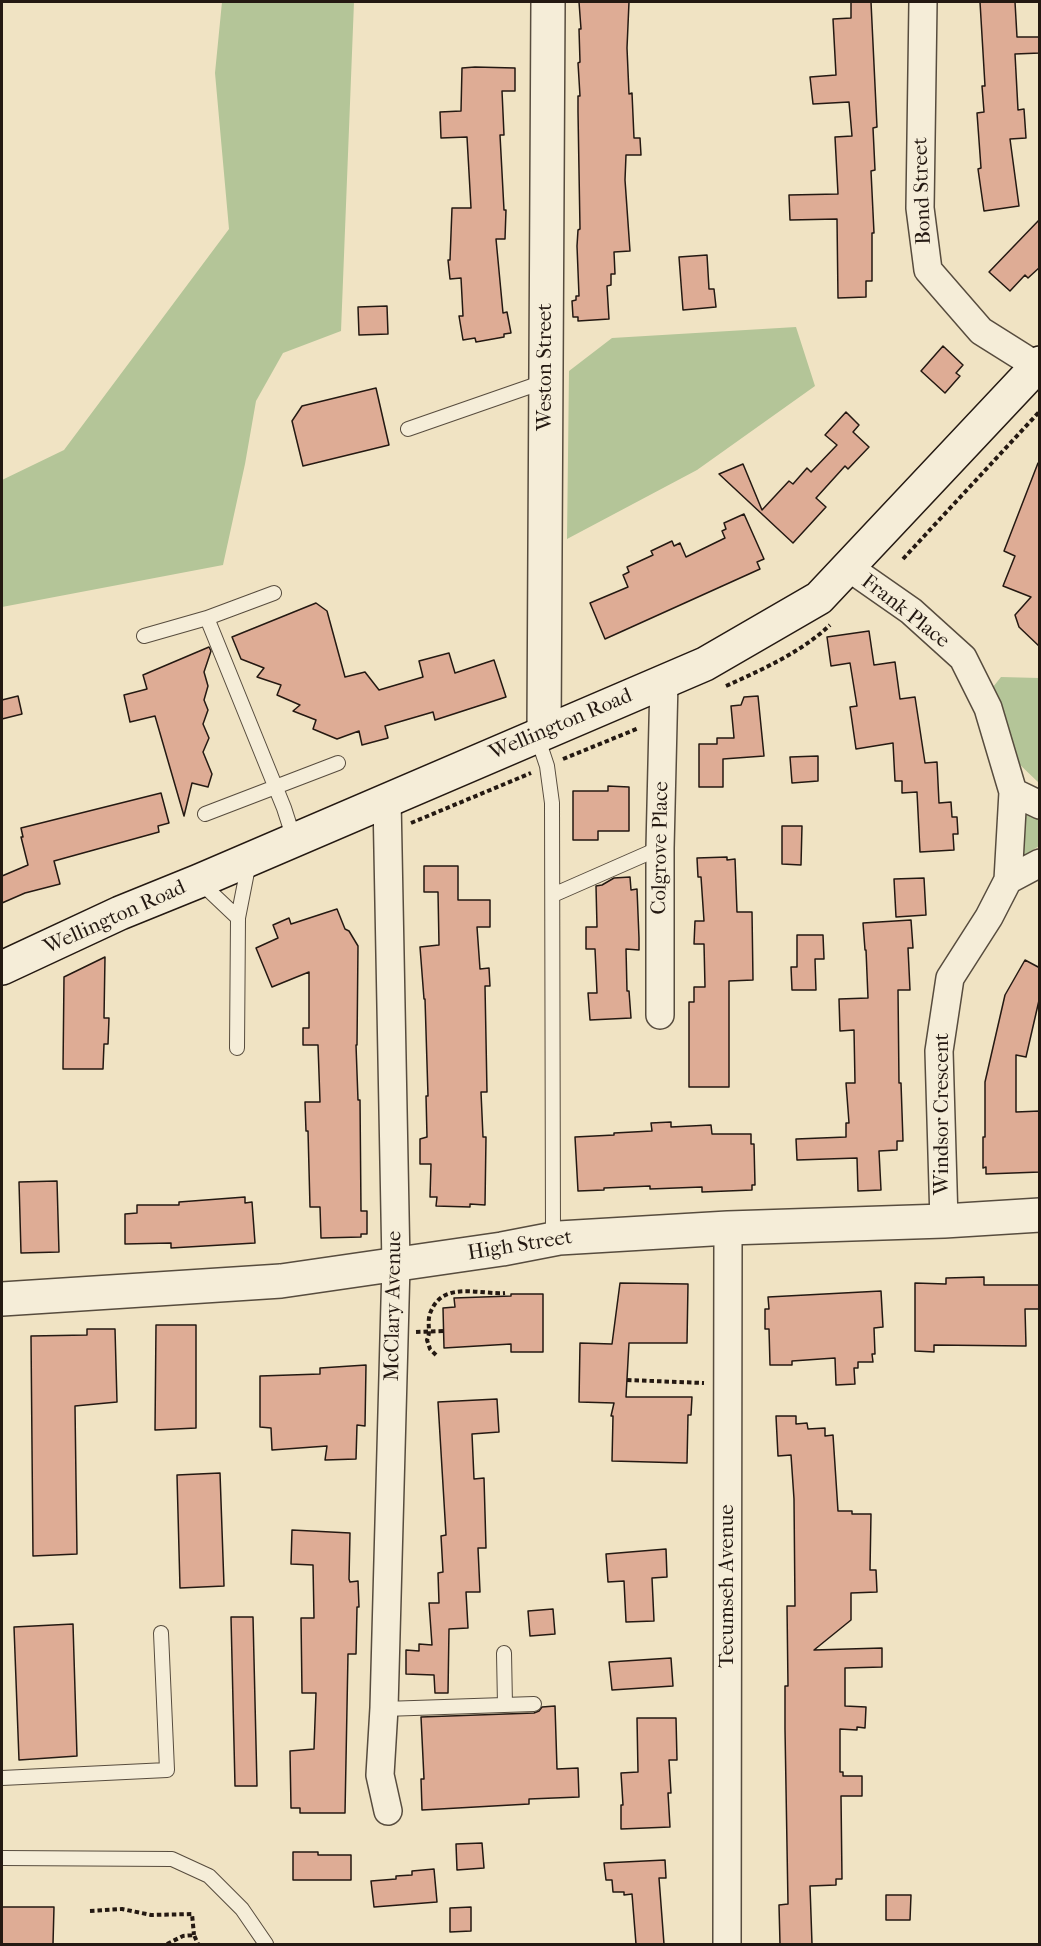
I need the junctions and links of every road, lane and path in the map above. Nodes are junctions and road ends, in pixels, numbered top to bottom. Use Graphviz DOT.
graph roads {
  1 [pos="548,2"];
  2 [pos="923,2"];
  3 [pos="1039,366"];
  4 [pos="546,381"];
  5 [pos="1040,411"];
  6 [pos="408,429"];
  7 [pos="903,559"];
  8 [pos="848,567"];
  9 [pos="273,593"];
  10 [pos="207,618"];
  11 [pos="838,618"];
  12 [pos="144,636"];
  13 [pos="664,681"];
  14 [pos="717,690"];
  15 [pos="645,725"];
  16 [pos="540,734"];
  17 [pos="338,763"];
  18 [pos="547,766"];
  19 [pos="275,786"];
  20 [pos="1013,792"];
  21 [pos="1040,806"];
  22 [pos="395,812"];
  23 [pos="205,814"];
  24 [pos="294,839"];
  25 [pos="660,848"];
  26 [pos="250,858"];
  27 [pos="1040,863"];
  28 [pos="1008,880"];
  29 [pos="199,881"];
  30 [pos="552,895"];
  31 [pos="238,918"];
  32 [pos="2,968"];
  33 [pos="660,1015"];
  34 [pos="237,1048"];
  35 [pos="1040,1215"];
  36 [pos="944,1221"];
  37 [pos="728,1228"];
  38 [pos="553,1239"];
  39 [pos="396,1265"];
  40 [pos="505,1293"];
  41 [pos="2,1299"];
  42 [pos="429,1331"];
  43 [pos="444,1331"];
  44 [pos="412,1332"];
  45 [pos="435,1355"];
  46 [pos="627,1380"];
  47 [pos="729,1384"];
  48 [pos="161,1633"];
  49 [pos="504,1653"];
  50 [pos="505,1704"];
  51 [pos="534,1704"];
  52 [pos="384,1709"];
  53 [pos="2,1778"];
  54 [pos="388,1811"];
  55 [pos="2,1858"];
  56 [pos="90,1911"];
  57 [pos="194,1935"];
  58 [pos="167,1944"];
  59 [pos="198,1944"];
  60 [pos="266,1944"];
  61 [pos="727,1944"];
  1 -- 4 [label="street, Weston Street"];
  2 -- 3 [label="street, Bond Street"];
  3 -- 8 [label="street, Wellington Road"];
  4 -- 6 [label="lane"];
  4 -- 16 [label="street, Weston Street"];
  5 -- 7 [label="path"];
  8 -- 13 [label="street, Wellington Road"];
  8 -- 20 [label="street, Frank Place"];
  9 -- 10 [label="lane"];
  10 -- 12 [label="lane"];
  10 -- 19 [label="lane"];
  11 -- 14 [label="path"];
  13 -- 16 [label="street, Wellington Road"];
  13 -- 25 [label="street, Colgrove Place"];
  15 -- 18 [label="path"];
  16 -- 18 [label="lane"];
  16 -- 22 [label="street, Wellington Road"];
  17 -- 19 [label="lane"];
  18 -- 22 [label="path"];
  18 -- 30 [label="lane"];
  19 -- 23 [label="lane"];
  19 -- 24 [label="lane"];
  20 -- 21 [label="street"];
  20 -- 28 [label="street, Frank Place"];
  22 -- 24 [label="street, Wellington Road"];
  22 -- 39 [label="street, McClary Avenue"];
  24 -- 26 [label="street, Wellington Road"];
  25 -- 30 [label="lane"];
  25 -- 33 [label="street, Colgrove Place"];
  26 -- 29 [label="street, Wellington Road"];
  26 -- 31 [label="lane"];
  27 -- 28 [label="street"];
  28 -- 36 [label="street, Windsor Crescent"];
  29 -- 31 [label="lane"];
  29 -- 32 [label="street, Wellington Road"];
  30 -- 38 [label="lane"];
  31 -- 34 [label="lane"];
  35 -- 36 [label="street, High Street"];
  36 -- 37 [label="street, High Street"];
  37 -- 38 [label="street, High Street"];
  37 -- 47 [label="street, Tecumseh Avenue"];
  38 -- 39 [label="street, High Street"];
  39 -- 41 [label="street, High Street"];
  39 -- 52 [label="street, McClary Avenue"];
  40 -- 42 [label="path"];
  42 -- 43 [label="path"];
  42 -- 44 [label="path"];
  42 -- 45 [label="path"];
  46 -- 47 [label="path"];
  47 -- 61 [label="street, Tecumseh Avenue"];
  48 -- 53 [label="lane"];
  49 -- 50 [label="lane"];
  50 -- 51 [label="lane"];
  50 -- 52 [label="lane"];
  52 -- 54 [label="street, McClary Avenue"];
  55 -- 60 [label="lane"];
  56 -- 57 [label="path"];
  57 -- 58 [label="path"];
  57 -- 59 [label="path"];
}
